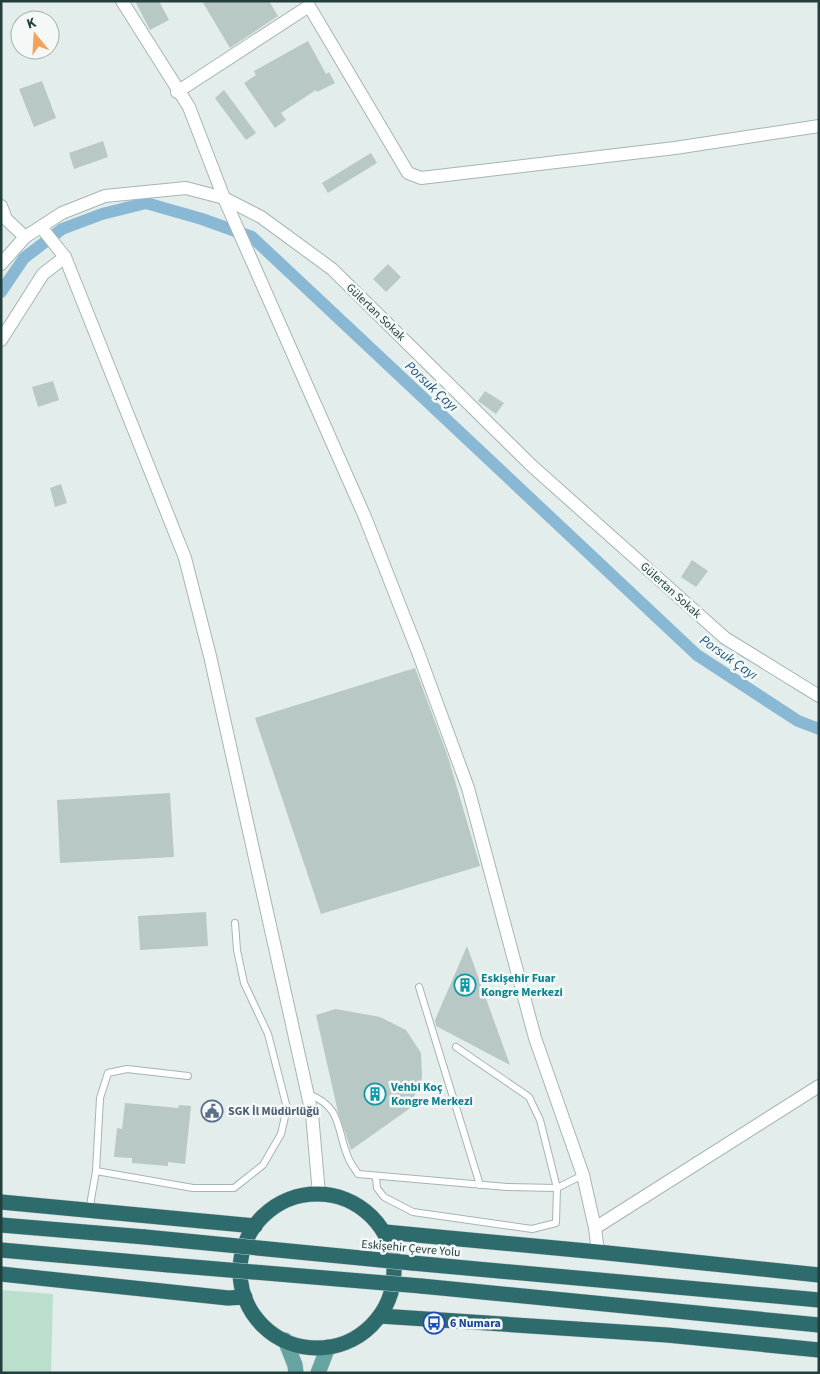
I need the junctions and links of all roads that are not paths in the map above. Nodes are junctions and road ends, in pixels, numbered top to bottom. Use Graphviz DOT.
graph roads {
  1 [pos="122,1"];
  2 [pos="308,4"];
  3 [pos="177,92"];
  4 [pos="819,126"];
  5 [pos="224,198"];
  6 [pos="1,206"];
  7 [pos="4,220"];
  8 [pos="42,228"];
  9 [pos="25,237"];
  10 [pos="65,258"];
  11 [pos="1,264"];
  12 [pos="1,340"];
  13 [pos="819,696"];
  14 [pos="235,923"];
  15 [pos="418,987"];
  16 [pos="456,1047"];
  17 [pos="188,1076"];
  18 [pos="819,1086"];
  19 [pos="308,1094"];
  20 [pos="96,1171"];
  21 [pos="583,1175"];
  22 [pos="376,1176"];
  23 [pos="480,1185"];
  24 [pos="557,1188"];
  25 [pos="319,1194"];
  26 [pos="1,1202"];
  27 [pos="89,1210"];
  28 [pos="1,1225"];
  29 [pos="255,1226"];
  30 [pos="595,1228"];
  31 [pos="385,1232"];
  32 [pos="1,1250"];
  33 [pos="598,1252"];
  34 [pos="1,1274"];
  35 [pos="819,1275"];
  36 [pos="245,1297"];
  37 [pos="819,1300"];
  38 [pos="380,1316"];
  39 [pos="819,1325"];
  40 [pos="284,1340"];
  41 [pos="328,1347"];
  42 [pos="819,1350"];
  43 [pos="296,1373"];
  44 [pos="318,1373"];
  1 -- 3 [label="street"];
  2 -- 3 [label="street"];
  2 -- 4 [label="street"];
  3 -- 5 [label="street"];
  5 -- 8 [label="street, Gülertan Sokak"];
  5 -- 13 [label="street, Gülertan Sokak"];
  5 -- 21 [label="street"];
  6 -- 7 [label="street"];
  7 -- 9 [label="street"];
  8 -- 9 [label="street, Gülertan Sokak"];
  8 -- 10 [label="street"];
  9 -- 11 [label="street, Gülertan Sokak"];
  10 -- 12 [label="street"];
  10 -- 19 [label="street"];
  14 -- 20 [label="lane"];
  15 -- 23 [label="lane"];
  16 -- 24 [label="lane"];
  17 -- 20 [label="lane"];
  18 -- 30 [label="street"];
  19 -- 22 [label="lane"];
  19 -- 25 [label="street"];
  20 -- 27 [label="lane"];
  21 -- 24 [label="lane"];
  21 -- 30 [label="street"];
  22 -- 23 [label="lane"];
  22 -- 24 [label="lane"];
  23 -- 24 [label="lane"];
  25 -- 29 [label="highway"];
  25 -- 31 [label="highway"];
  26 -- 27 [label="highway"];
  27 -- 29 [label="highway"];
  28 -- 37 [label="highway, Eskişehir Çevre Yolu, bridge"];
  29 -- 36 [label="highway"];
  30 -- 33 [label="street"];
  31 -- 33 [label="highway"];
  31 -- 38 [label="highway"];
  32 -- 39 [label="highway, bridge"];
  33 -- 35 [label="highway"];
  34 -- 36 [label="highway"];
  36 -- 40 [label="highway"];
  38 -- 41 [label="highway"];
  38 -- 42 [label="highway"];
  40 -- 41 [label="highway"];
  40 -- 43 [label="main road"];
  41 -- 44 [label="main road"];
}
